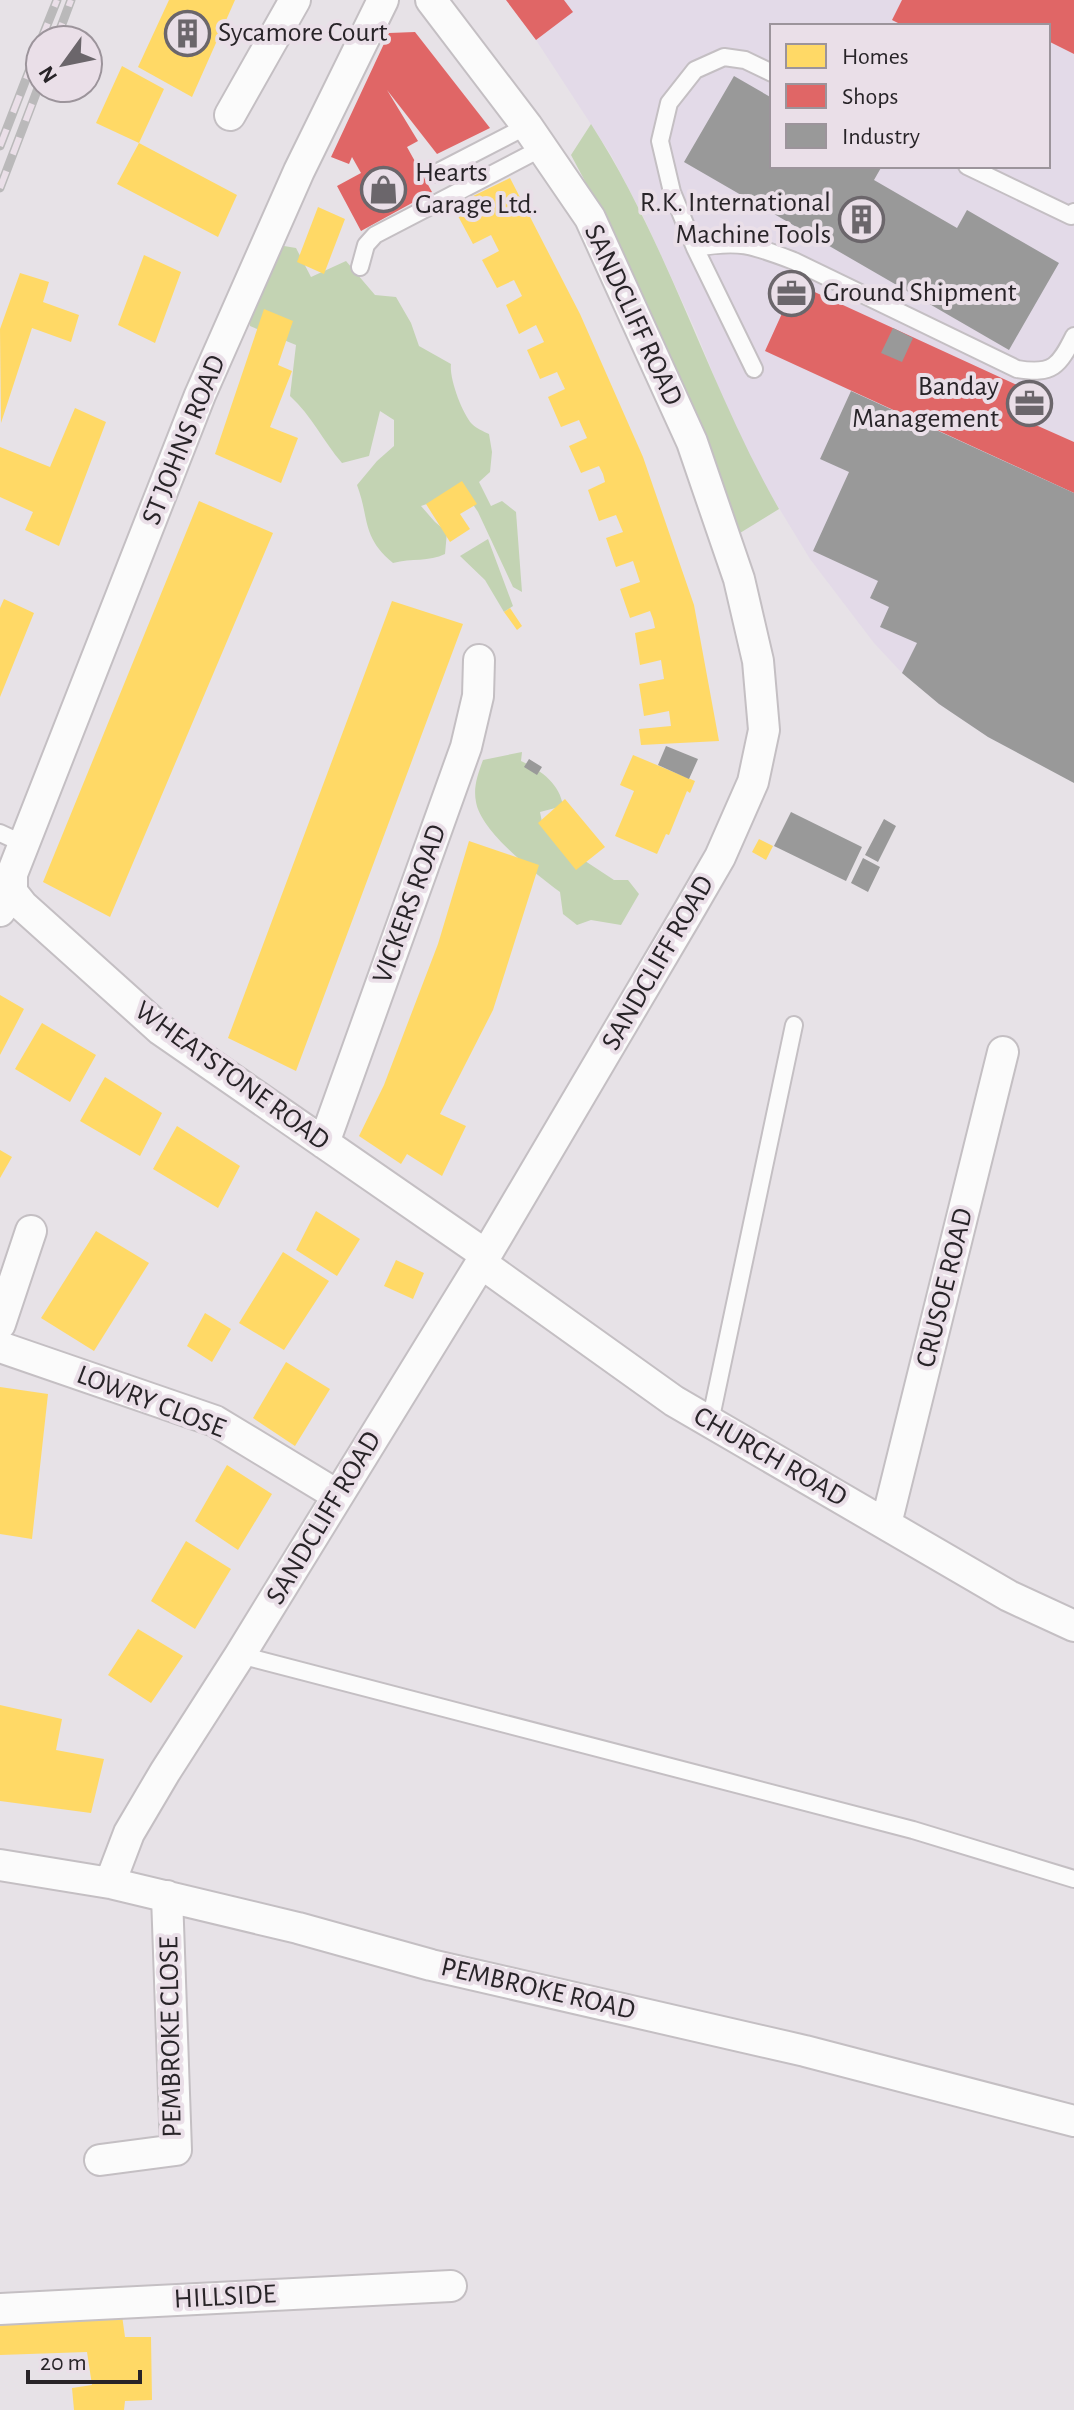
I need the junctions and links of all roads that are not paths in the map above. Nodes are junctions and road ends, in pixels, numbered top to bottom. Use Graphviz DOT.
graph roads {
  1 [pos="295,0"];
  2 [pos="383,0"];
  3 [pos="431,0"];
  4 [pos="770,72"];
  5 [pos="230,115"];
  6 [pos="535,137"];
  7 [pos="971,168"];
  8 [pos="434,174"];
  9 [pos="1073,216"];
  10 [pos="695,248"];
  11 [pos="360,267"];
  12 [pos="1074,336"];
  13 [pos="754,369"];
  14 [pos="479,660"];
  15 [pos="12,838"];
  16 [pos="6,901"];
  17 [pos="794,1025"];
  18 [pos="1003,1052"];
  19 [pos="324,1143"];
  20 [pos="31,1231"];
  21 [pos="484,1259"];
  22 [pos="0,1324"];
  23 [pos="0,1347"];
  24 [pos="710,1422"];
  25 [pos="337,1495"];
  26 [pos="886,1524"];
  27 [pos="1073,1618"];
  28 [pos="240,1655"];
  29 [pos="0,1865"];
  30 [pos="1074,1879"];
  31 [pos="110,1883"];
  32 [pos="167,1896"];
  33 [pos="1074,2121"];
  34 [pos="100,2160"];
  35 [pos="451,2286"];
  36 [pos="0,2309"];
  1 -- 5 [label="street"];
  2 -- 15 [label="street, ST JOHNS ROAD"];
  3 -- 6 [label="street, SANDCLIFF ROAD"];
  4 -- 10 [label="lane"];
  6 -- 8 [label="lane"];
  6 -- 11 [label="lane"];
  6 -- 21 [label="street, SANDCLIFF ROAD"];
  7 -- 9 [label="lane"];
  10 -- 12 [label="lane"];
  10 -- 13 [label="lane"];
  14 -- 19 [label="street, VICKERS ROAD"];
  15 -- 16 [label="street, ST JOHNS ROAD"];
  16 -- 19 [label="street, WHEATSTONE ROAD"];
  17 -- 24 [label="lane"];
  18 -- 26 [label="street, CRUSOE ROAD"];
  19 -- 21 [label="street, WHEATSTONE ROAD"];
  20 -- 22 [label="street"];
  21 -- 24 [label="street, CHURCH ROAD"];
  21 -- 25 [label="street, SANDCLIFF ROAD"];
  23 -- 25 [label="street, LOWRY CLOSE"];
  24 -- 26 [label="street, CHURCH ROAD"];
  25 -- 28 [label="street, SANDCLIFF ROAD"];
  26 -- 27 [label="street, CHURCH ROAD"];
  28 -- 30 [label="lane"];
  28 -- 31 [label="street, SANDCLIFF ROAD"];
  29 -- 31 [label="street, PEMBROKE ROAD"];
  31 -- 32 [label="street, PEMBROKE ROAD"];
  32 -- 33 [label="street, PEMBROKE ROAD"];
  32 -- 34 [label="street, PEMBROKE CLOSE"];
  35 -- 36 [label="street, HILLSIDE"];
}
